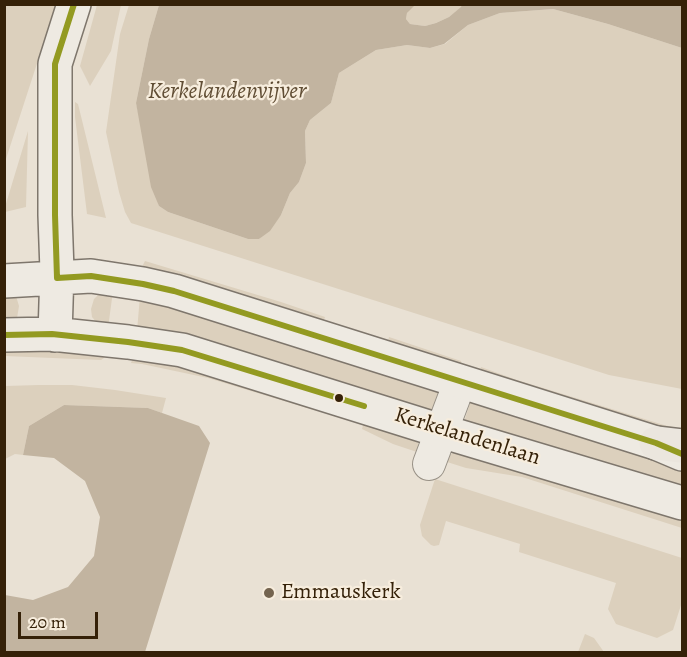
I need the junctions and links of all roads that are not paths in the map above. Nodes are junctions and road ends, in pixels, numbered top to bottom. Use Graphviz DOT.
graph roads {
  1 [pos="74,4"];
  2 [pos="57,278"];
  3 [pos="4,280"];
  4 [pos="4,335"];
  5 [pos="55,335"];
  6 [pos="460,382"];
  7 [pos="441,431"];
  8 [pos="674,448"];
  9 [pos="429,464"];
  10 [pos="682,503"];
  1 -- 2 [label="street"];
  2 -- 3 [label="street"];
  2 -- 5 [label="street"];
  2 -- 6 [label="street"];
  4 -- 5 [label="street, Kerkelandenlaan"];
  5 -- 7 [label="street, Kerkelandenlaan"];
  6 -- 7 [label="street"];
  6 -- 8 [label="street"];
  7 -- 9 [label="street"];
  7 -- 10 [label="street, Kerkelandenlaan"];
}
